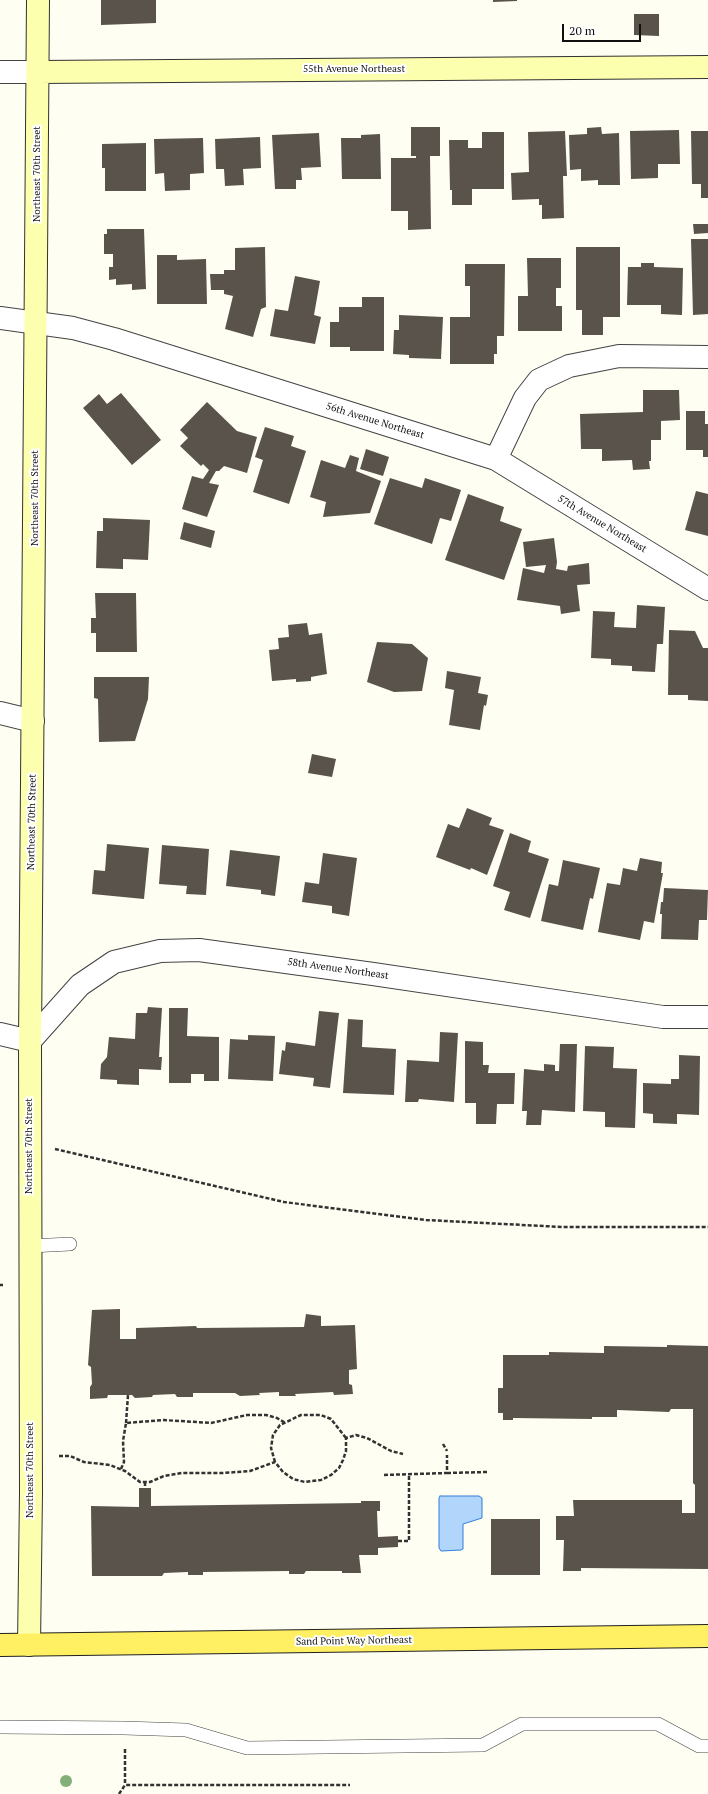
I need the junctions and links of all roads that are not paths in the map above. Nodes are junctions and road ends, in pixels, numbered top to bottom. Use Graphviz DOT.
graph roads {
  1 [pos="38,0"];
  2 [pos="708,67"];
  3 [pos="0,72"];
  4 [pos="38,72"];
  5 [pos="0,318"];
  6 [pos="37,323"];
  7 [pos="708,357"];
  8 [pos="496,459"];
  9 [pos="708,589"];
  10 [pos="0,713"];
  11 [pos="34,721"];
  12 [pos="708,1017"];
  13 [pos="0,1034"];
  14 [pos="30,1041"];
  15 [pos="70,1244"];
  16 [pos="30,1246"];
  17 [pos="708,1636"];
  18 [pos="0,1645"];
  19 [pos="29,1645"];
  20 [pos="0,1727"];
  21 [pos="708,1746"];
  1 -- 4 [label="main road, Northeast 70th Street"];
  2 -- 4 [label="main road, 55th Avenue Northeast"];
  3 -- 4 [label="street, 55th Avenue Northeast"];
  4 -- 6 [label="main road, Northeast 70th Street"];
  5 -- 6 [label="street, 56th Avenue Northeast"];
  6 -- 8 [label="street, 56th Avenue Northeast"];
  6 -- 11 [label="main road, Northeast 70th Street"];
  7 -- 8 [label="street"];
  8 -- 9 [label="street, 57th Avenue Northeast"];
  10 -- 11 [label="street"];
  11 -- 14 [label="main road, Northeast 70th Street"];
  12 -- 14 [label="street, 58th Avenue Northeast"];
  13 -- 14 [label="street"];
  14 -- 16 [label="main road, Northeast 70th Street"];
  15 -- 16 [label="lane"];
  16 -- 19 [label="main road, Northeast 70th Street"];
  17 -- 19 [label="main road, Sand Point Way Northeast"];
  18 -- 19 [label="main road, Sand Point Way Northeast"];
  20 -- 21 [label="lane"];
}
